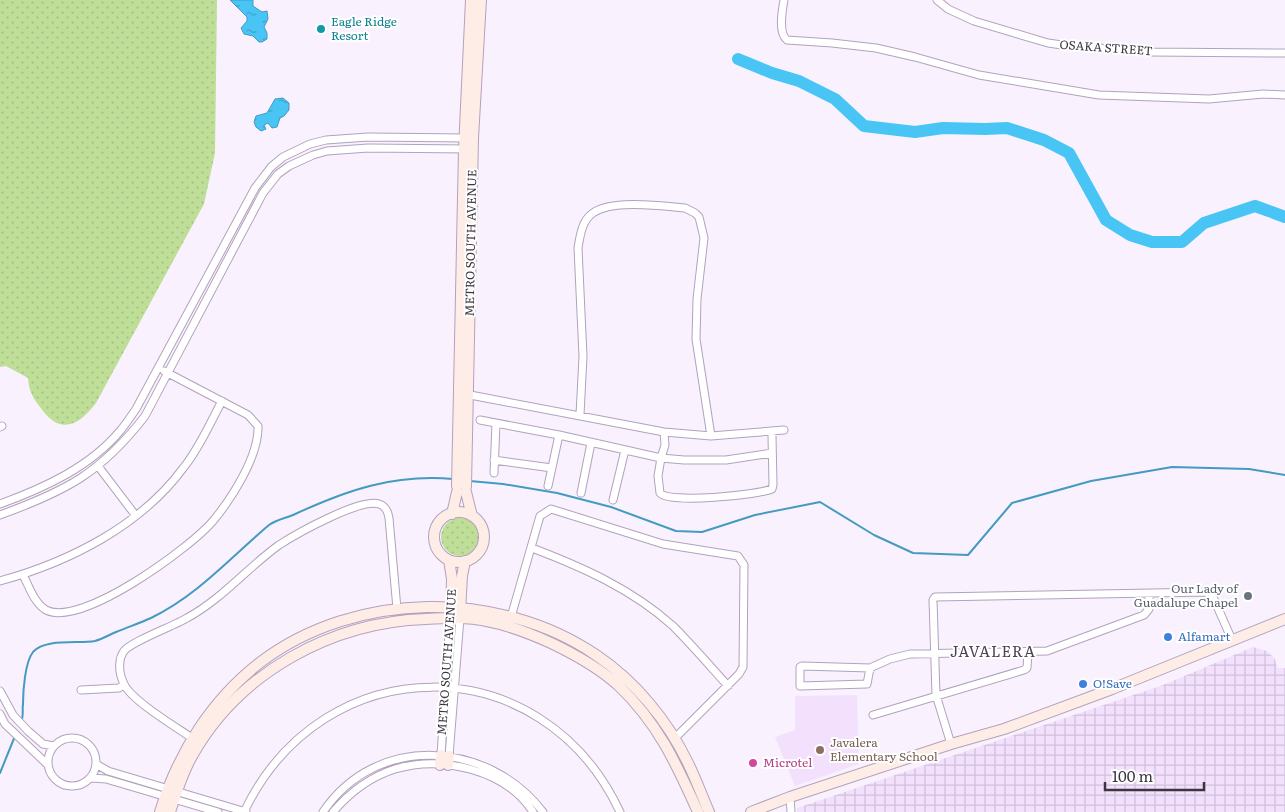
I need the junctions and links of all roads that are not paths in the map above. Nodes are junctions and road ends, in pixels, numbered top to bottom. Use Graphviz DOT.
graph roads {
  1 [pos="470,0"];
  2 [pos="481,0"];
  3 [pos="784,0"];
  4 [pos="937,0"];
  5 [pos="1285,54"];
  6 [pos="1285,95"];
  7 [pos="469,138"];
  8 [pos="468,149"];
  9 [pos="158,368"];
  10 [pos="168,372"];
  11 [pos="464,394"];
  12 [pos="222,401"];
  13 [pos="580,415"];
  14 [pos="480,420"];
  15 [pos="496,423"];
  16 [pos="784,430"];
  17 [pos="664,432"];
  18 [pos="559,435"];
  19 [pos="711,436"];
  20 [pos="772,436"];
  21 [pos="591,442"];
  22 [pos="624,450"];
  23 [pos="772,453"];
  24 [pos="661,458"];
  25 [pos="494,460"];
  26 [pos="98,466"];
  27 [pos="552,468"];
  28 [pos="494,473"];
  29 [pos="548,486"];
  30 [pos="462,488"];
  31 [pos="581,493"];
  32 [pos="613,500"];
  33 [pos="0,504"];
  34 [pos="452,514"];
  35 [pos="0,515"];
  36 [pos="136,516"];
  37 [pos="472,516"];
  38 [pos="532,548"];
  39 [pos="449,560"];
  40 [pos="465,561"];
  41 [pos="23,575"];
  42 [pos="0,581"];
  43 [pos="1149,594"];
  44 [pos="397,609"];
  45 [pos="455,613"];
  46 [pos="511,617"];
  47 [pos="1285,619"];
  48 [pos="1232,640"];
  49 [pos="1028,652"];
  50 [pos="935,653"];
  51 [pos="870,668"];
  52 [pos="124,685"];
  53 [pos="728,686"];
  54 [pos="445,687"];
  55 [pos="454,688"];
  56 [pos="81,690"];
  57 [pos="0,691"];
  58 [pos="936,695"];
  59 [pos="0,714"];
  60 [pos="873,715"];
  61 [pos="192,738"];
  62 [pos="674,739"];
  63 [pos="951,744"];
  64 [pos="54,746"];
  65 [pos="444,760"];
  66 [pos="96,764"];
  67 [pos="48,765"];
  68 [pos="91,778"];
  69 [pos="171,794"];
  70 [pos="790,797"];
  71 [pos="160,812"];
  72 [pos="170,812"];
  73 [pos="218,812"];
  74 [pos="245,812"];
  75 [pos="323,812"];
  76 [pos="334,812"];
  77 [pos="533,812"];
  78 [pos="543,812"];
  79 [pos="620,812"];
  80 [pos="698,812"];
  81 [pos="709,812"];
  82 [pos="751,812"];
  83 [pos="791,812"];
  1 -- 7 [label="street, METRO SOUTH AVENUE"];
  2 -- 7 [label="street, METRO SOUTH AVENUE"];
  3 -- 6 [label="street"];
  4 -- 5 [label="street, OSAKA STREET"];
  7 -- 8 [label="street, METRO SOUTH AVENUE"];
  7 -- 9 [label="street"];
  8 -- 10 [label="street"];
  8 -- 11 [label="street, METRO SOUTH AVENUE"];
  9 -- 10 [label="street"];
  9 -- 33 [label="street"];
  10 -- 12 [label="street"];
  10 -- 26 [label="street"];
  11 -- 13 [label="street"];
  11 -- 30 [label="street, METRO SOUTH AVENUE"];
  12 -- 36 [label="street"];
  12 -- 41 [label="street"];
  13 -- 17 [label="street"];
  13 -- 19 [label="street"];
  14 -- 15 [label="street"];
  15 -- 18 [label="street"];
  15 -- 25 [label="street"];
  16 -- 19 [label="street"];
  17 -- 19 [label="street"];
  17 -- 24 [label="street"];
  18 -- 21 [label="street"];
  18 -- 27 [label="street"];
  20 -- 23 [label="street"];
  21 -- 22 [label="street"];
  21 -- 31 [label="street"];
  22 -- 24 [label="street"];
  22 -- 32 [label="street"];
  23 -- 24 [label="street"];
  23 -- 24 [label="street"];
  25 -- 27 [label="street"];
  25 -- 28 [label="street"];
  26 -- 35 [label="street"];
  26 -- 36 [label="street"];
  27 -- 29 [label="street"];
  30 -- 34 [label="street, METRO SOUTH AVENUE"];
  30 -- 37 [label="street, METRO SOUTH AVENUE"];
  34 -- 37 [label="street"];
  34 -- 39 [label="street, METRO SOUTH AVENUE"];
  36 -- 41 [label="street"];
  37 -- 40 [label="street, METRO SOUTH AVENUE"];
  38 -- 46 [label="street"];
  38 -- 53 [label="street"];
  38 -- 53 [label="street"];
  39 -- 40 [label="street"];
  39 -- 45 [label="street, METRO SOUTH AVENUE"];
  40 -- 45 [label="street, METRO SOUTH AVENUE"];
  41 -- 42 [label="street"];
  43 -- 48 [label="street"];
  43 -- 49 [label="street"];
  43 -- 50 [label="street"];
  44 -- 45 [label="street"];
  44 -- 52 [label="street"];
  44 -- 61 [label="street"];
  45 -- 46 [label="street"];
  45 -- 54 [label="street, METRO SOUTH AVENUE"];
  45 -- 55 [label="street, METRO SOUTH AVENUE"];
  45 -- 69 [label="street"];
  45 -- 80 [label="street"];
  46 -- 62 [label="street"];
  47 -- 48 [label="street"];
  48 -- 63 [label="street"];
  49 -- 50 [label="street"];
  49 -- 58 [label="street"];
  50 -- 51 [label="street"];
  50 -- 58 [label="street"];
  51 -- 51 [label="street"];
  52 -- 56 [label="street"];
  52 -- 61 [label="street"];
  53 -- 62 [label="street"];
  54 -- 55 [label="street"];
  54 -- 65 [label="street, METRO SOUTH AVENUE"];
  54 -- 74 [label="street"];
  55 -- 65 [label="street, METRO SOUTH AVENUE"];
  55 -- 79 [label="street"];
  57 -- 64 [label="street"];
  58 -- 60 [label="street"];
  58 -- 63 [label="street"];
  59 -- 67 [label="street"];
  61 -- 69 [label="street"];
  62 -- 81 [label="street"];
  63 -- 70 [label="street"];
  64 -- 66 [label="street"];
  64 -- 67 [label="street"];
  65 -- 75 [label="street"];
  65 -- 76 [label="street"];
  65 -- 77 [label="street"];
  65 -- 78 [label="street"];
  66 -- 68 [label="street"];
  66 -- 69 [label="street"];
  67 -- 68 [label="street"];
  68 -- 69 [label="street"];
  69 -- 71 [label="street"];
  69 -- 72 [label="street"];
  69 -- 73 [label="street"];
  69 -- 74 [label="street"];
  70 -- 82 [label="street"];
  70 -- 83 [label="street"];
}
